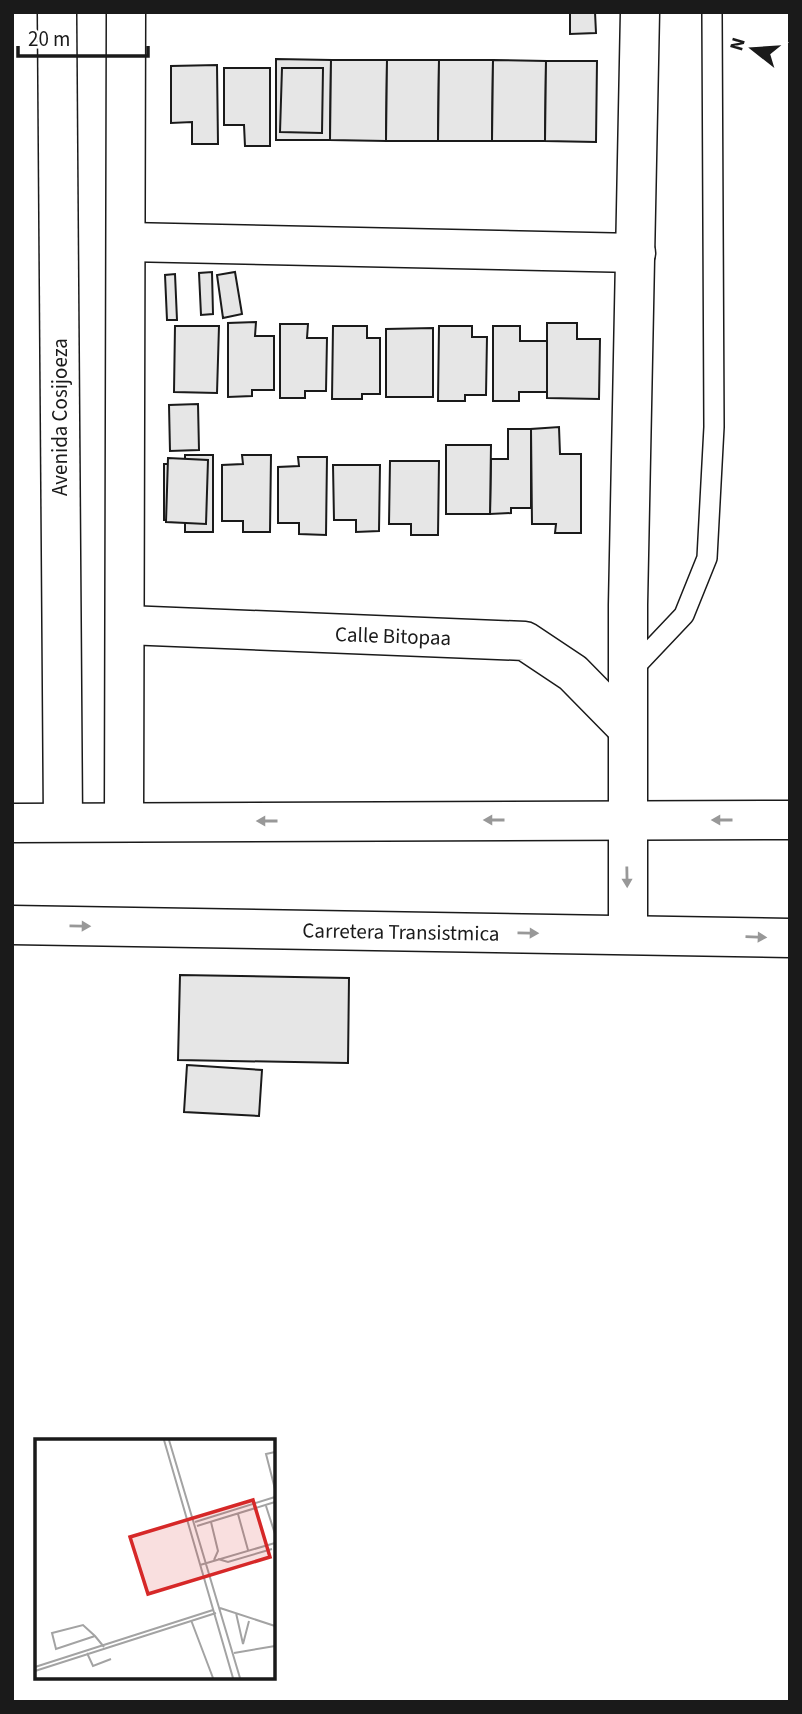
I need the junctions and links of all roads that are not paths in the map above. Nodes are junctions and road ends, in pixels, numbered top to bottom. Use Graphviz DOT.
graph roads {
  1 [pos="57,12"];
  2 [pos="126,12"];
  3 [pos="640,12"];
  4 [pos="712,12"];
  5 [pos="127,242"];
  6 [pos="636,253"];
  7 [pos="126,625"];
  8 [pos="627,676"];
  9 [pos="627,728"];
  10 [pos="626,820"];
  11 [pos="790,820"];
  12 [pos="63,822"];
  13 [pos="124,822"];
  14 [pos="12,823"];
  15 [pos="12,925"];
  16 [pos="628,934"];
  17 [pos="790,938"];
  1 -- 12 [label="street, Avenida Cosijoeza"];
  2 -- 5 [label="street"];
  3 -- 6 [label="street"];
  4 -- 8 [label="lane"];
  5 -- 6 [label="street"];
  5 -- 7 [label="street"];
  6 -- 8 [label="street"];
  7 -- 9 [label="street, Calle Bitopaa"];
  7 -- 13 [label="street"];
  8 -- 9 [label="street"];
  9 -- 10 [label="street"];
  11 -- 10 [label="street, one-way"];
  10 -- 13 [label="street, one-way"];
  10 -- 16 [label="street, one-way"];
  12 -- 13 [label="street"];
  12 -- 14 [label="street"];
  15 -- 16 [label="street, Carretera Transistmica, one-way"];
  16 -- 17 [label="street, Carretera Transistmica, one-way"];
}
